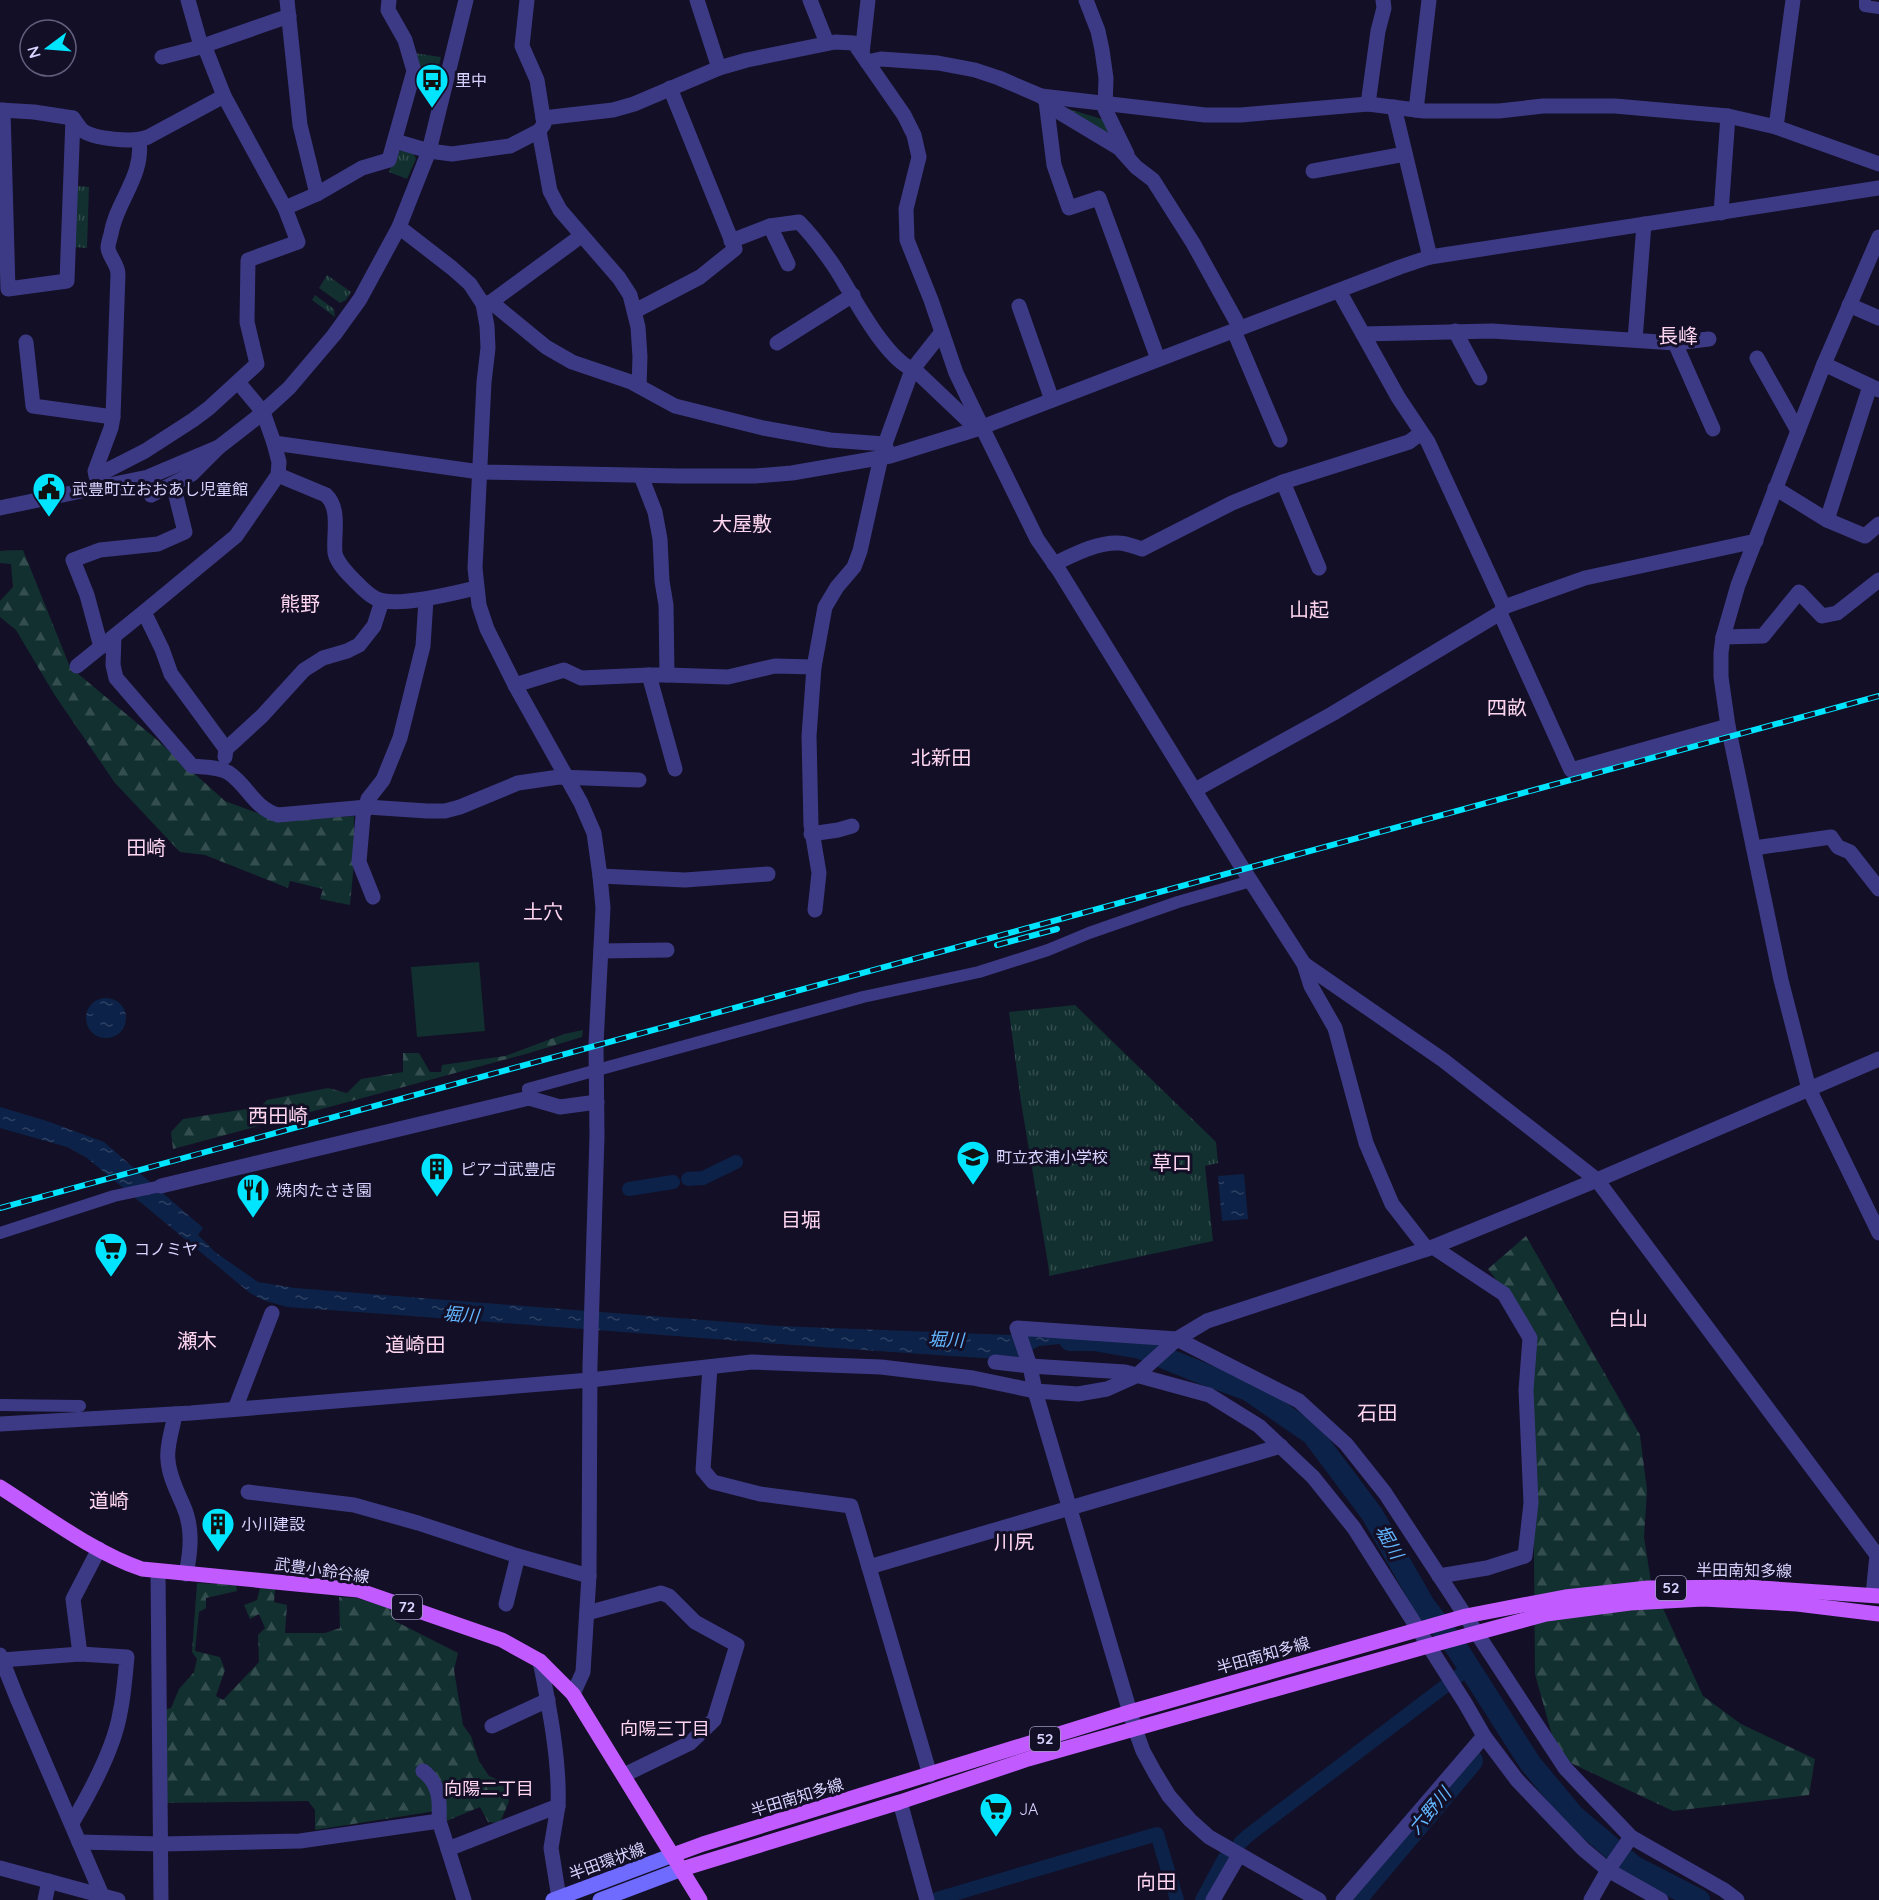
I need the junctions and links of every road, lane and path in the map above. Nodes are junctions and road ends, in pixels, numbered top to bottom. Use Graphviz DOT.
graph roads {
  1 [pos="188,0"];
  2 [pos="287,0"];
  3 [pos="389,0"];
  4 [pos="466,0"];
  5 [pos="527,0"];
  6 [pos="697,0"];
  7 [pos="810,0"];
  8 [pos="868,0"];
  9 [pos="1086,0"];
  10 [pos="1383,0"];
  11 [pos="1429,0"];
  12 [pos="1793,0"];
  13 [pos="1865,0"];
  14 [pos="1879,8"];
  15 [pos="289,16"];
  16 [pos="827,44"];
  17 [pos="203,45"];
  18 [pos="162,57"];
  19 [pos="865,58"];
  20 [pos="719,68"];
  21 [pos="670,88"];
  22 [pos="224,96"];
  23 [pos="1044,98"];
  24 [pos="1368,104"];
  25 [pos="1106,105"];
  26 [pos="1394,107"];
  27 [pos="1,110"];
  28 [pos="1416,110"];
  29 [pos="1728,116"];
  30 [pos="74,118"];
  31 [pos="541,125"];
  32 [pos="1776,127"];
  33 [pos="139,141"];
  34 [pos="394,141"];
  35 [pos="429,151"];
  36 [pos="1405,154"];
  37 [pos="1129,159"];
  38 [pos="1879,164"];
  39 [pos="1313,171"];
  40 [pos="1879,188"];
  41 [pos="317,194"];
  42 [pos="285,208"];
  43 [pos="1720,213"];
  44 [pos="1644,224"];
  45 [pos="770,226"];
  46 [pos="399,227"];
  47 [pos="581,236"];
  48 [pos="1879,237"];
  49 [pos="731,241"];
  50 [pos="1431,258"];
  51 [pos="788,264"];
  52 [pos="1339,291"];
  53 [pos="853,295"];
  54 [pos="487,303"];
  55 [pos="1849,305"];
  56 [pos="635,311"];
  57 [pos="1026,314"];
  58 [pos="1879,318"];
  59 [pos="1237,330"];
  60 [pos="1455,331"];
  61 [pos="942,332"];
  62 [pos="1363,334"];
  63 [pos="1709,339"];
  64 [pos="1635,340"];
  65 [pos="26,342"];
  66 [pos="777,343"];
  67 [pos="1675,343"];
  68 [pos="1757,358"];
  69 [pos="1158,359"];
  70 [pos="1824,364"];
  71 [pos="912,370"];
  72 [pos="1480,378"];
  73 [pos="238,382"];
  74 [pos="639,386"];
  75 [pos="1874,388"];
  76 [pos="1052,400"];
  77 [pos="263,412"];
  78 [pos="113,417"];
  79 [pos="979,428"];
  80 [pos="1713,429"];
  81 [pos="1798,431"];
  82 [pos="1421,433"];
  83 [pos="1280,440"];
  84 [pos="274,443"];
  85 [pos="219,447"];
  86 [pos="885,452"];
  87 [pos="141,453"];
  88 [pos="480,472"];
  89 [pos="278,475"];
  90 [pos="641,476"];
  91 [pos="148,477"];
  92 [pos="1283,482"];
  93 [pos="173,484"];
  94 [pos="1775,488"];
  95 [pos="0,508"];
  96 [pos="1827,520"];
  97 [pos="1879,524"];
  98 [pos="1756,541"];
  99 [pos="1054,564"];
  100 [pos="1319,568"];
  101 [pos="1879,580"];
  102 [pos="476,588"];
  103 [pos="426,600"];
  104 [pos="382,601"];
  105 [pos="1502,610"];
  106 [pos="144,612"];
  107 [pos="114,637"];
  108 [pos="1724,638"];
  109 [pos="101,647"];
  110 [pos="77,666"];
  111 [pos="814,667"];
  112 [pos="649,675"];
  113 [pos="667,675"];
  114 [pos="515,685"];
  115 [pos="1728,726"];
  116 [pos="226,749"];
  117 [pos="675,769"];
  118 [pos="228,771"];
  119 [pos="566,778"];
  120 [pos="639,780"];
  121 [pos="1195,790"];
  122 [pos="367,807"];
  123 [pos="852,826"];
  124 [pos="811,834"];
  125 [pos="1754,848"];
  126 [pos="768,874"];
  127 [pos="600,876"];
  128 [pos="1251,881"];
  129 [pos="1879,889"];
  130 [pos="373,897"];
  131 [pos="815,910"];
  132 [pos="667,950"];
  133 [pos="601,951"];
  134 [pos="1304,964"];
  135 [pos="1879,1059"];
  136 [pos="598,1069"];
  137 [pos="1809,1089"];
  138 [pos="529,1098"];
  139 [pos="597,1102"];
  140 [pos="1597,1180"];
  141 [pos="161,1186"];
  142 [pos="0,1233"];
  143 [pos="1879,1233"];
  144 [pos="1430,1248"];
  145 [pos="272,1313"];
  146 [pos="1176,1339"];
  147 [pos="995,1362"];
  148 [pos="1030,1366"];
  149 [pos="710,1367"];
  150 [pos="1136,1376"];
  151 [pos="590,1380"];
  152 [pos="1035,1391"];
  153 [pos="0,1405"];
  154 [pos="80,1406"];
  155 [pos="235,1409"];
  156 [pos="175,1414"];
  157 [pos="0,1425"];
  158 [pos="1281,1446"];
  159 [pos="0,1487"];
  160 [pos="248,1492"];
  161 [pos="1071,1508"];
  162 [pos="99,1550"];
  163 [pos="518,1556"];
  164 [pos="869,1568"];
  165 [pos="158,1572"];
  166 [pos="186,1574"];
  167 [pos="589,1576"];
  168 [pos="1439,1576"];
  169 [pos="1876,1595"];
  170 [pos="506,1604"];
  171 [pos="587,1613"];
  172 [pos="1879,1614"];
  173 [pos="1466,1616"];
  174 [pos="1418,1630"];
  175 [pos="1477,1632"];
  176 [pos="1431,1650"];
  177 [pos="80,1654"];
  178 [pos="1,1657"];
  179 [pos="540,1661"];
  180 [pos="573,1694"];
  181 [pos="548,1700"];
  182 [pos="1130,1712"];
  183 [pos="492,1726"];
  184 [pos="1135,1729"];
  185 [pos="1484,1736"];
  186 [pos="423,1771"];
  187 [pos="624,1775"];
  188 [pos="930,1775"];
  189 [pos="900,1802"];
  190 [pos="558,1806"];
  191 [pos="439,1821"];
  192 [pos="72,1823"];
  193 [pos="1631,1837"];
  194 [pos="79,1842"];
  195 [pos="162,1844"];
  196 [pos="448,1849"];
  197 [pos="674,1855"];
  198 [pos="1239,1855"];
  199 [pos="0,1868"];
  200 [pos="682,1869"];
  201 [pos="1608,1870"];
  202 [pos="49,1881"];
  203 [pos="108,1899"];
  204 [pos="556,1899"];
  205 [pos="45,1900"];
  206 [pos="161,1900"];
  207 [pos="464,1900"];
  208 [pos="600,1900"];
  209 [pos="700,1900"];
  210 [pos="927,1900"];
  211 [pos="1213,1900"];
  212 [pos="1319,1900"];
  213 [pos="1343,1900"];
  214 [pos="1591,1900"];
  215 [pos="1661,1900"];
  216 [pos="1737,1900"];
  1 -- 17 [label="street"];
  2 -- 15 [label="street"];
  3 -- 34 [label="street"];
  4 -- 35 [label="street"];
  5 -- 31 [label="street"];
  6 -- 20 [label="street"];
  7 -- 16 [label="street"];
  8 -- 19 [label="street"];
  9 -- 25 [label="street"];
  10 -- 24 [label="street"];
  11 -- 28 [label="street"];
  12 -- 32 [label="street"];
  13 -- 14 [label="street"];
  15 -- 17 [label="street"];
  15 -- 41 [label="street"];
  16 -- 19 [label="street"];
  16 -- 20 [label="street"];
  17 -- 18 [label="street"];
  17 -- 22 [label="street"];
  19 -- 23 [label="street"];
  19 -- 61 [label="street"];
  20 -- 21 [label="street"];
  21 -- 31 [label="street"];
  21 -- 49 [label="street"];
  22 -- 33 [label="street"];
  22 -- 42 [label="street"];
  23 -- 25 [label="street"];
  23 -- 37 [label="street"];
  23 -- 69 [label="street"];
  24 -- 25 [label="street"];
  24 -- 26 [label="street"];
  25 -- 37 [label="street"];
  26 -- 28 [label="street"];
  26 -- 36 [label="street"];
  27 -- 30 [label="street"];
  27 -- 30 [label="street"];
  28 -- 29 [label="street"];
  29 -- 32 [label="street"];
  29 -- 43 [label="street"];
  30 -- 33 [label="street"];
  31 -- 35 [label="street"];
  31 -- 47 [label="street"];
  32 -- 38 [label="street"];
  33 -- 78 [label="street"];
  34 -- 35 [label="street"];
  34 -- 41 [label="street"];
  35 -- 46 [label="street"];
  36 -- 39 [label="street"];
  36 -- 50 [label="street"];
  37 -- 59 [label="street"];
  40 -- 43 [label="street"];
  41 -- 42 [label="street"];
  42 -- 73 [label="street"];
  43 -- 44 [label="street"];
  44 -- 50 [label="street"];
  44 -- 64 [label="street"];
  45 -- 49 [label="street"];
  45 -- 51 [label="street"];
  45 -- 53 [label="street"];
  46 -- 54 [label="street"];
  46 -- 77 [label="street"];
  47 -- 54 [label="street"];
  47 -- 56 [label="street"];
  48 -- 55 [label="street"];
  49 -- 56 [label="street"];
  50 -- 52 [label="street"];
  52 -- 59 [label="street"];
  52 -- 62 [label="street"];
  53 -- 66 [label="street"];
  53 -- 71 [label="street"];
  54 -- 74 [label="street"];
  54 -- 88 [label="street"];
  55 -- 58 [label="street"];
  55 -- 70 [label="street"];
  56 -- 74 [label="street"];
  57 -- 76 [label="street"];
  59 -- 69 [label="street"];
  59 -- 83 [label="street"];
  60 -- 62 [label="street"];
  60 -- 64 [label="street"];
  60 -- 72 [label="street"];
  61 -- 71 [label="street"];
  61 -- 79 [label="street"];
  62 -- 82 [label="street"];
  63 -- 67 [label="street"];
  64 -- 67 [label="street"];
  65 -- 78 [label="street"];
  67 -- 80 [label="street"];
  68 -- 81 [label="street"];
  69 -- 76 [label="street"];
  70 -- 75 [label="street"];
  70 -- 81 [label="street"];
  71 -- 79 [label="street"];
  71 -- 86 [label="street"];
  73 -- 77 [label="street"];
  73 -- 87 [label="street"];
  74 -- 86 [label="street"];
  75 -- 96 [label="street"];
  76 -- 79 [label="street"];
  77 -- 84 [label="street"];
  77 -- 85 [label="street"];
  78 -- 87 [label="street"];
  79 -- 86 [label="street"];
  79 -- 99 [label="street"];
  81 -- 94 [label="street"];
  82 -- 92 [label="street"];
  82 -- 105 [label="street"];
  84 -- 88 [label="street"];
  84 -- 89 [label="street"];
  85 -- 91 [label="street"];
  85 -- 93 [label="street"];
  86 -- 90 [label="street"];
  86 -- 111 [label="street"];
  87 -- 91 [label="street"];
  88 -- 90 [label="street"];
  88 -- 102 [label="street"];
  89 -- 104 [label="street"];
  89 -- 106 [label="street"];
  90 -- 113 [label="street"];
  91 -- 93 [label="street"];
  91 -- 95 [label="street"];
  92 -- 99 [label="street"];
  92 -- 100 [label="street"];
  93 -- 109 [label="street"];
  94 -- 96 [label="street"];
  94 -- 98 [label="street"];
  96 -- 97 [label="street"];
  98 -- 105 [label="street"];
  98 -- 108 [label="street"];
  99 -- 121 [label="street"];
  101 -- 108 [label="street"];
  102 -- 103 [label="street"];
  102 -- 114 [label="street"];
  103 -- 104 [label="street"];
  103 -- 122 [label="street"];
  104 -- 116 [label="street"];
  105 -- 115 [label="street"];
  105 -- 121 [label="street"];
  106 -- 107 [label="street"];
  106 -- 116 [label="street"];
  107 -- 109 [label="street"];
  107 -- 118 [label="street"];
  108 -- 115 [label="street"];
  109 -- 110 [label="street"];
  111 -- 113 [label="street"];
  111 -- 124 [label="street"];
  112 -- 113 [label="street"];
  112 -- 114 [label="street"];
  112 -- 117 [label="street"];
  114 -- 119 [label="street"];
  115 -- 125 [label="street"];
  116 -- 118 [label="street"];
  118 -- 122 [label="street"];
  119 -- 120 [label="street"];
  119 -- 122 [label="street"];
  119 -- 127 [label="street"];
  121 -- 128 [label="street"];
  122 -- 130 [label="street"];
  123 -- 124 [label="street"];
  124 -- 131 [label="street"];
  125 -- 129 [label="street"];
  125 -- 137 [label="street"];
  126 -- 127 [label="street"];
  127 -- 133 [label="street"];
  128 -- 134 [label="street"];
  128 -- 136 [label="street"];
  132 -- 133 [label="street"];
  133 -- 136 [label="street"];
  134 -- 140 [label="street"];
  134 -- 144 [label="street"];
  135 -- 137 [label="street"];
  136 -- 138 [label="street"];
  136 -- 139 [label="street"];
  137 -- 140 [label="street"];
  137 -- 143 [label="street"];
  138 -- 139 [label="street"];
  138 -- 141 [label="street"];
  139 -- 151 [label="street"];
  140 -- 144 [label="street"];
  140 -- 169 [label="street"];
  141 -- 142 [label="street"];
  144 -- 146 [label="street"];
  144 -- 168 [label="street"];
  145 -- 155 [label="street"];
  146 -- 148 [label="street"];
  146 -- 150 [label="street"];
  146 -- 168 [label="street"];
  147 -- 148 [label="street"];
  148 -- 150 [label="street"];
  148 -- 152 [label="street"];
  149 -- 151 [label="street"];
  149 -- 152 [label="street"];
  149 -- 164 [label="street"];
  150 -- 152 [label="street"];
  150 -- 158 [label="street"];
  151 -- 155 [label="street"];
  151 -- 167 [label="street"];
  152 -- 161 [label="street"];
  153 -- 154 [label="street"];
  155 -- 156 [label="street"];
  156 -- 157 [label="street"];
  156 -- 166 [label="street"];
  158 -- 161 [label="street"];
  158 -- 174 [label="street"];
  159 -- 162 [label="main road, 武豊小鈴谷線 / 72"];
  160 -- 163 [label="street"];
  161 -- 164 [label="street"];
  161 -- 182 [label="street"];
  162 -- 165 [label="main road, 武豊小鈴谷線 / 72"];
  162 -- 177 [label="street"];
  163 -- 167 [label="street"];
  163 -- 170 [label="street"];
  164 -- 188 [label="street"];
  165 -- 166 [label="main road, 武豊小鈴谷線 / 72"];
  165 -- 195 [label="street"];
  166 -- 179 [label="main road, 武豊小鈴谷線 / 72"];
  167 -- 171 [label="street"];
  168 -- 173 [label="street"];
  169 -- 173 [label="main road, 半田南知多線 / 52"];
  171 -- 180 [label="street"];
  171 -- 187 [label="street"];
  172 -- 175 [label="main road, 半田南知多線 / 52"];
  173 -- 174 [label="main road, 半田南知多線 / 52"];
  173 -- 175 [label="street"];
  174 -- 176 [label="street"];
  174 -- 182 [label="main road, 半田南知多線 / 52"];
  175 -- 176 [label="main road, 半田南知多線 / 52"];
  175 -- 193 [label="street"];
  176 -- 184 [label="main road, 半田南知多線 / 52"];
  176 -- 185 [label="street"];
  177 -- 178 [label="street"];
  177 -- 192 [label="street"];
  178 -- 192 [label="street"];
  179 -- 180 [label="main road, 武豊小鈴谷線 / 72"];
  179 -- 181 [label="street"];
  180 -- 187 [label="main road, 武豊小鈴谷線 / 72"];
  181 -- 183 [label="street"];
  181 -- 190 [label="street"];
  182 -- 184 [label="street"];
  182 -- 188 [label="main road, 半田南知多線 / 52"];
  184 -- 189 [label="main road, 半田南知多線 / 52"];
  184 -- 198 [label="street"];
  185 -- 201 [label="street"];
  185 -- 213 [label="street"];
  186 -- 191 [label="street"];
  187 -- 197 [label="main road, 武豊小鈴谷線 / 72"];
  188 -- 197 [label="main road, 半田南知多線 / 52"];
  189 -- 200 [label="main road, 半田南知多線 / 52"];
  189 -- 210 [label="street"];
  190 -- 196 [label="street"];
  190 -- 204 [label="street"];
  191 -- 195 [label="street"];
  191 -- 196 [label="street"];
  192 -- 194 [label="street"];
  193 -- 201 [label="street"];
  193 -- 216 [label="street"];
  194 -- 195 [label="street"];
  194 -- 203 [label="street"];
  195 -- 206 [label="street"];
  196 -- 207 [label="street"];
  197 -- 200 [label="main road, 武豊小鈴谷線 / 72"];
  197 -- 204 [label="main road, 半田環状線"];
  198 -- 211 [label="street"];
  198 -- 212 [label="street"];
  199 -- 202 [label="street"];
  200 -- 208 [label="main road, 半田環状線"];
  200 -- 209 [label="main road, 武豊小鈴谷線 / 72"];
  201 -- 214 [label="street"];
  201 -- 215 [label="street"];
  202 -- 203 [label="street"];
  202 -- 205 [label="street"];
}
